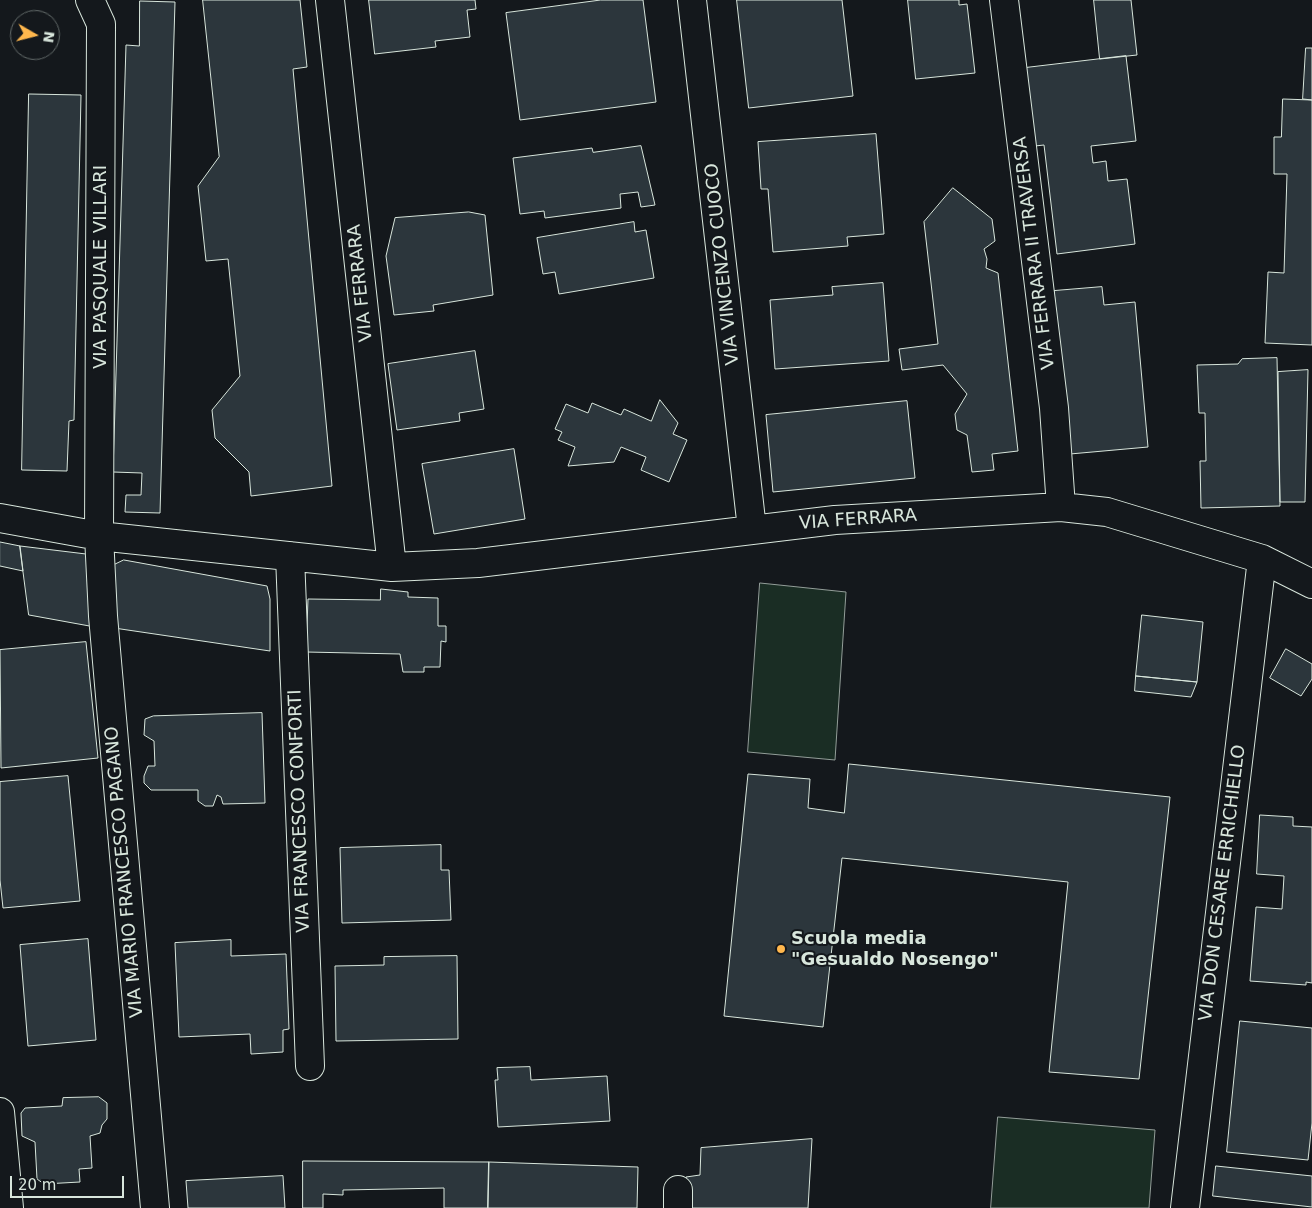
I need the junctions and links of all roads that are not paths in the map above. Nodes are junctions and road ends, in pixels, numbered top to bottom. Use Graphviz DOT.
graph roads {
  1 [pos="90,0"];
  2 [pos="330,0"];
  3 [pos="692,0"];
  4 [pos="1004,0"];
  5 [pos="1061,507"];
  6 [pos="0,518"];
  7 [pos="752,529"];
  8 [pos="99,536"];
  9 [pos="290,556"];
  10 [pos="1262,559"];
  11 [pos="392,567"];
  12 [pos="1312,584"];
  13 [pos="310,1066"];
  14 [pos="0,1112"];
  15 [pos="9,1208"];
  16 [pos="155,1208"];
  17 [pos="1185,1208"];
  1 -- 8 [label="street, VIA PASQUALE VILLARI"];
  2 -- 11 [label="street, VIA FERRARA"];
  3 -- 7 [label="street, VIA VINCENZO CUOCO"];
  4 -- 5 [label="street, VIA FERRARA II TRAVERSA"];
  5 -- 7 [label="street, VIA FERRARA"];
  5 -- 10 [label="street, VIA FERRARA"];
  6 -- 8 [label="street, VIA FERRARA"];
  7 -- 11 [label="street, VIA FERRARA"];
  8 -- 9 [label="street, VIA FERRARA"];
  8 -- 16 [label="street, VIA MARIO FRANCESCO PAGANO"];
  9 -- 11 [label="street, VIA FERRARA"];
  9 -- 13 [label="street, VIA FRANCESCO CONFORTI"];
  10 -- 12 [label="street, VIA FERRARA"];
  10 -- 17 [label="street, VIA DON CESARE ERRICHIELLO"];
  14 -- 15 [label="street"];
}
